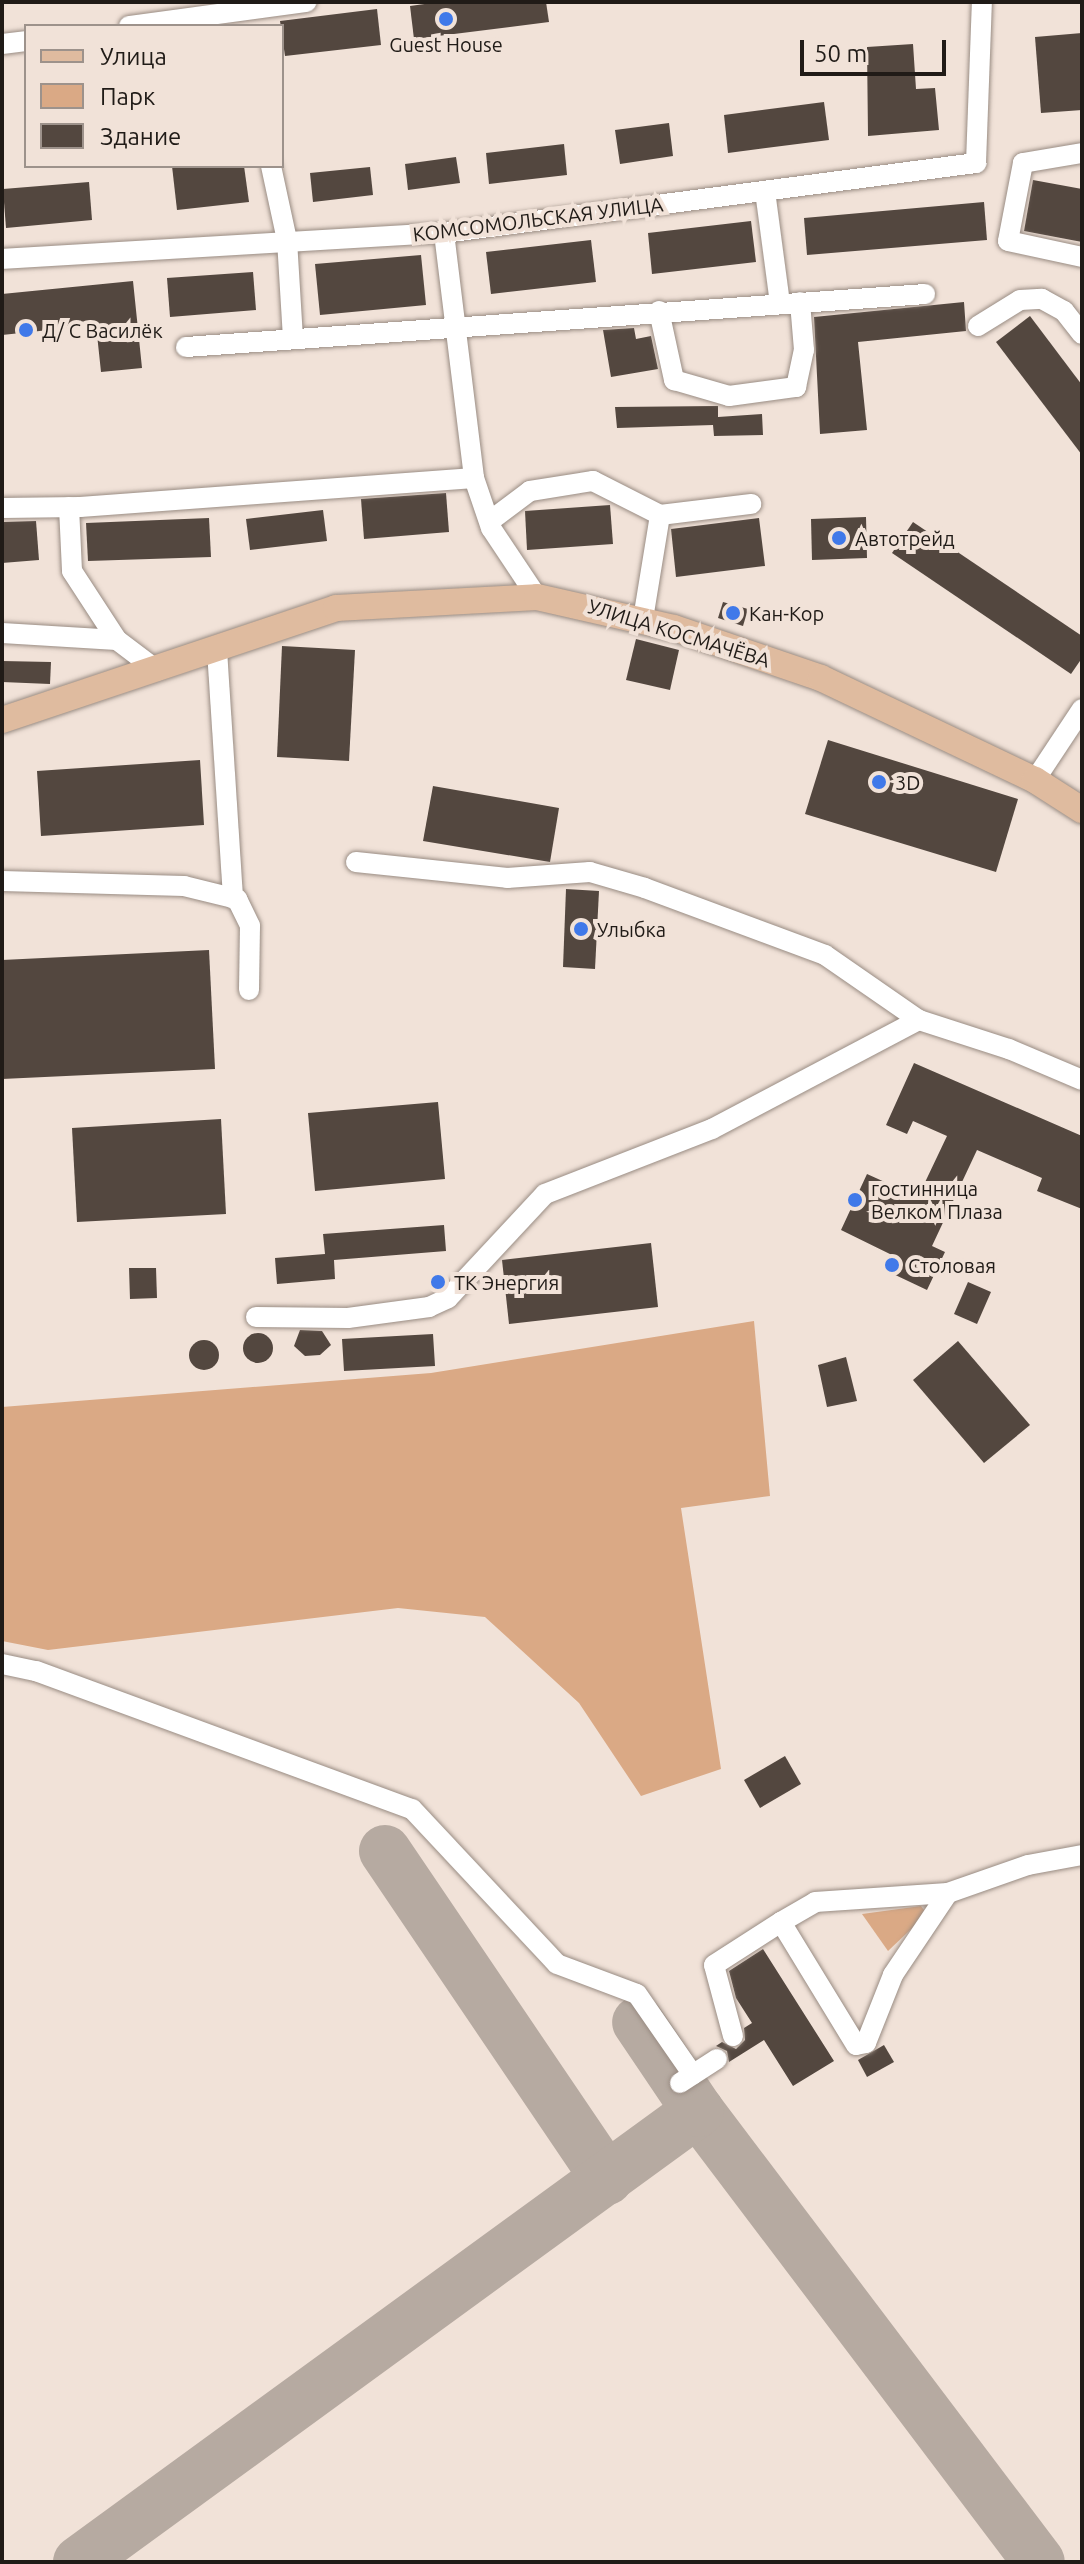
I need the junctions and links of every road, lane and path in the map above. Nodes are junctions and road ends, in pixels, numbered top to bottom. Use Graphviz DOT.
graph roads {
  1 [pos="306,2"];
  2 [pos="982,2"];
  3 [pos="246,13"];
  4 [pos="147,24"];
  5 [pos="24,41"];
  6 [pos="2,44"];
  7 [pos="1082,153"];
  8 [pos="271,168"];
  9 [pos="765,191"];
  10 [pos="444,233"];
  11 [pos="287,240"];
  12 [pos="1082,257"];
  13 [pos="2,259"];
  14 [pos="925,294"];
  15 [pos="790,303"];
  16 [pos="659,311"];
  17 [pos="454,325"];
  18 [pos="978,326"];
  19 [pos="1079,327"];
  20 [pos="293,339"];
  21 [pos="186,347"];
  22 [pos="474,478"];
  23 [pos="751,504"];
  24 [pos="69,507"];
  25 [pos="2,508"];
  26 [pos="660,515"];
  27 [pos="490,521"];
  28 [pos="537,597"];
  29 [pos="643,619"];
  30 [pos="2,633"];
  31 [pos="117,640"];
  32 [pos="217,650"];
  33 [pos="158,671"];
  34 [pos="1082,709"];
  35 [pos="2,720"];
  36 [pos="1035,780"];
  37 [pos="1082,810"];
  38 [pos="356,862"];
  39 [pos="2,881"];
  40 [pos="233,898"];
  41 [pos="249,990"];
  42 [pos="919,1020"];
  43 [pos="1082,1080"];
  44 [pos="256,1317"];
  45 [pos="2,1664"];
  46 [pos="1082,1855"];
  47 [pos="948,1893"];
  48 [pos="781,1922"];
  49 [pos="733,2036"];
  50 [pos="717,2059"];
  1 -- 3 [label="street"];
  2 -- 9 [label="street, КОМСОМОЛЬСКАЯ УЛИЦА"];
  3 -- 4 [label="street"];
  5 -- 6 [label="street"];
  7 -- 12 [label="street"];
  8 -- 11 [label="street"];
  9 -- 10 [label="street, КОМСОМОЛЬСКАЯ УЛИЦА"];
  9 -- 15 [label="street"];
  10 -- 11 [label="street, КОМСОМОЛЬСКАЯ УЛИЦА"];
  10 -- 17 [label="street"];
  11 -- 13 [label="street, КОМСОМОЛЬСКАЯ УЛИЦА"];
  11 -- 20 [label="street"];
  14 -- 15 [label="street"];
  15 -- 16 [label="street"];
  15 -- 16 [label="street"];
  16 -- 17 [label="street"];
  17 -- 20 [label="street"];
  17 -- 22 [label="street"];
  18 -- 19 [label="street"];
  20 -- 21 [label="street"];
  22 -- 24 [label="street"];
  22 -- 27 [label="street"];
  23 -- 26 [label="street"];
  24 -- 25 [label="street"];
  24 -- 31 [label="street"];
  26 -- 27 [label="street"];
  26 -- 29 [label="street"];
  27 -- 28 [label="street"];
  28 -- 29 [label="main road, УЛИЦА КОСМАЧЁВА"];
  28 -- 32 [label="main road, УЛИЦА КОСМАЧЁВА"];
  29 -- 36 [label="main road, УЛИЦА КОСМАЧЁВА"];
  30 -- 31 [label="street"];
  31 -- 33 [label="street"];
  32 -- 33 [label="main road, УЛИЦА КОСМАЧЁВА"];
  32 -- 40 [label="street"];
  33 -- 35 [label="main road, УЛИЦА КОСМАЧЁВА"];
  34 -- 36 [label="street"];
  36 -- 37 [label="main road, УЛИЦА КОСМАЧЁВА"];
  38 -- 42 [label="street"];
  39 -- 40 [label="street"];
  40 -- 41 [label="street"];
  42 -- 43 [label="street"];
  42 -- 44 [label="street"];
  45 -- 50 [label="street"];
  46 -- 47 [label="street"];
  47 -- 48 [label="street"];
  47 -- 48 [label="street"];
  48 -- 49 [label="street"];
}
